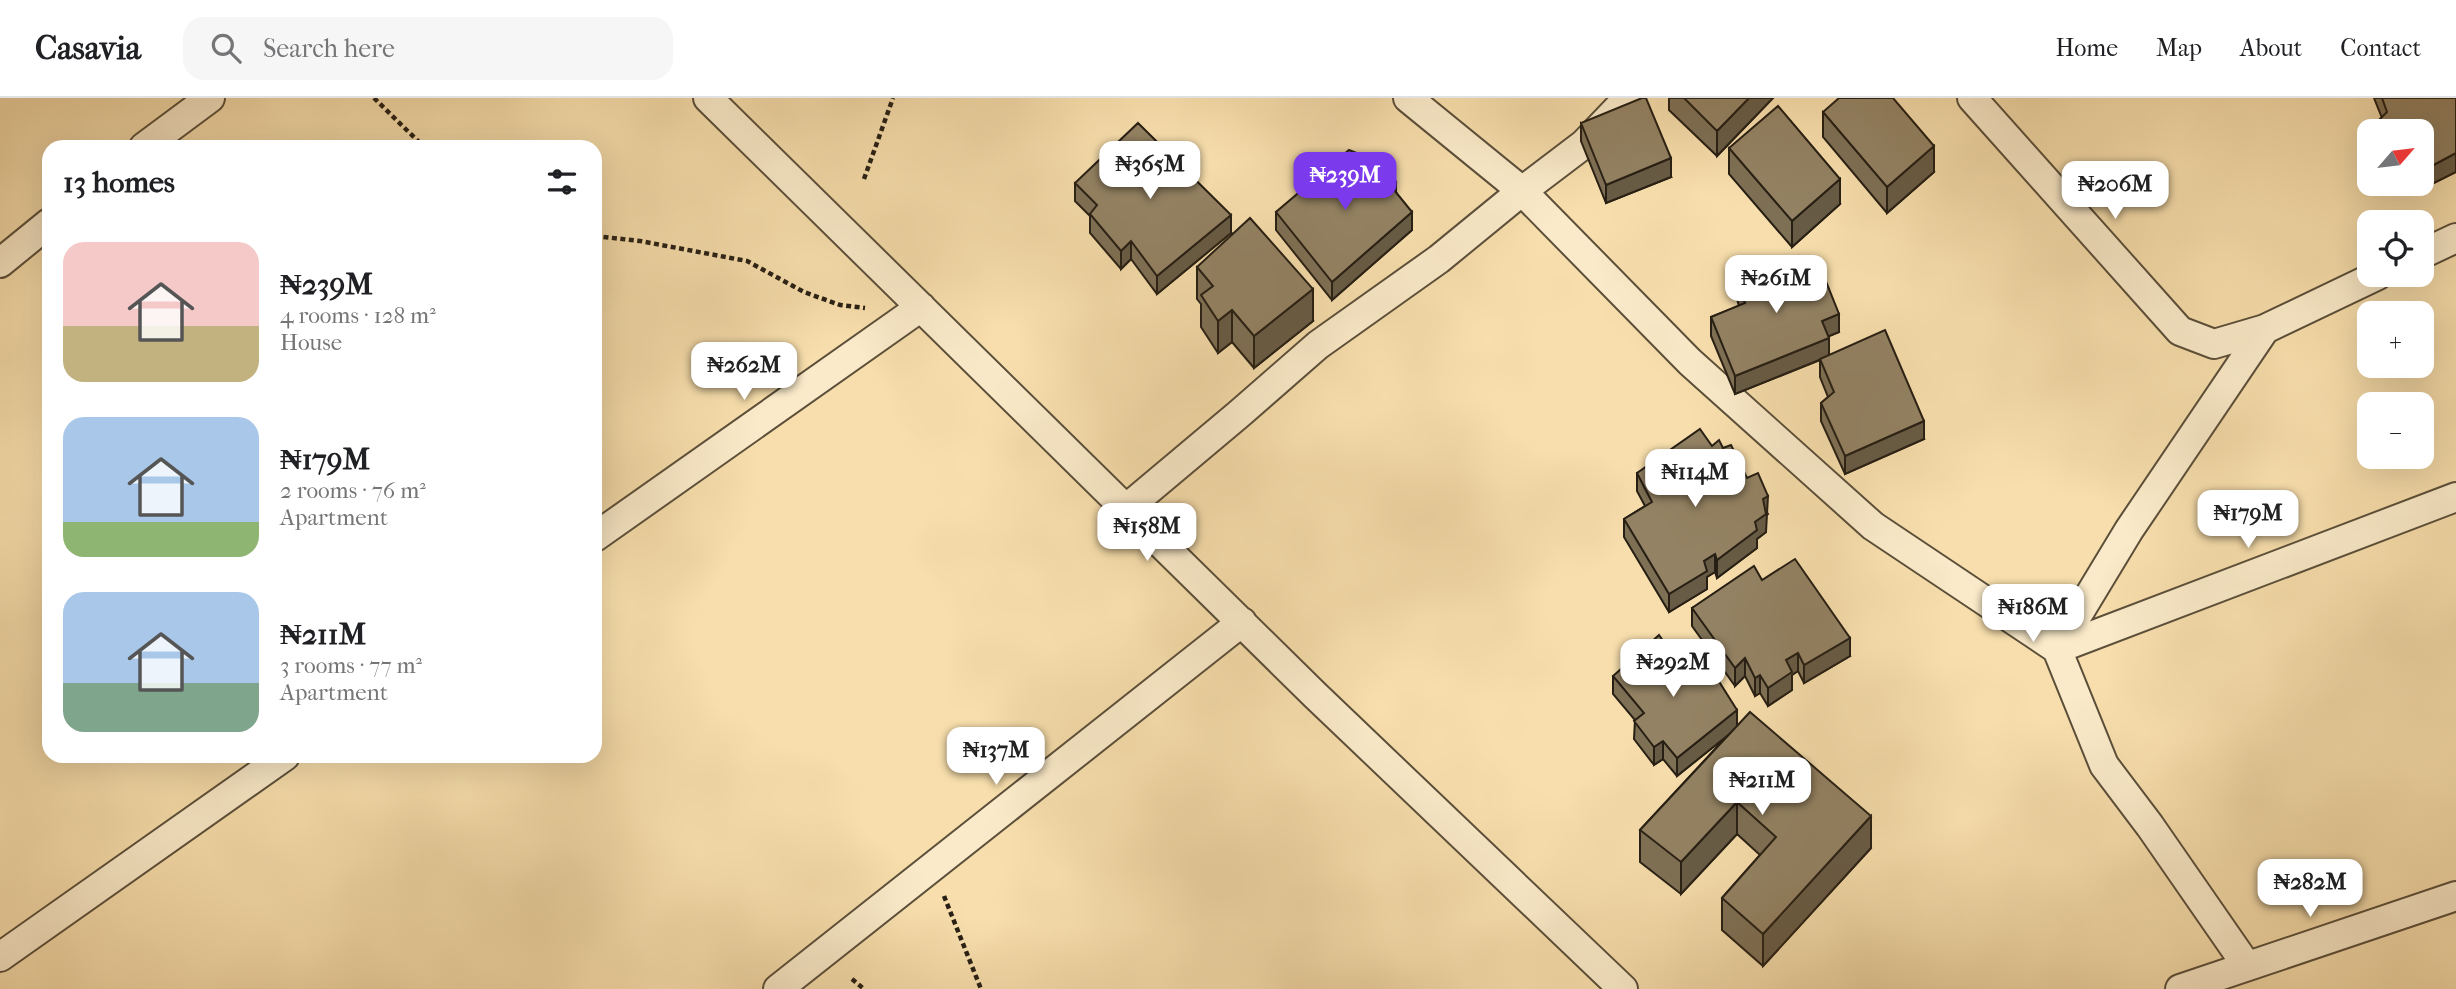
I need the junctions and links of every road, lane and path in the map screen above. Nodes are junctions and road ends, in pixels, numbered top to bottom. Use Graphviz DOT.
graph roads {
  1 [pos="210,98"];
  2 [pos="374,98"];
  3 [pos="708,98"];
  4 [pos="893,98"];
  5 [pos="1408,98"];
  6 [pos="1628,98"];
  7 [pos="1972,98"];
  8 [pos="153,140"];
  9 [pos="417,140"];
  10 [pos="864,179"];
  11 [pos="1522,191"];
  12 [pos="42,229"];
  13 [pos="602,237"];
  14 [pos="2456,238"];
  15 [pos="2434,248"];
  16 [pos="0,263"];
  17 [pos="2357,285"];
  18 [pos="920,307"];
  19 [pos="866,308"];
  20 [pos="2265,329"];
  21 [pos="2456,497"];
  22 [pos="1126,508"];
  23 [pos="602,532"];
  24 [pos="1242,622"];
  25 [pos="2057,649"];
  26 [pos="275,763"];
  27 [pos="941,889"];
  28 [pos="2456,896"];
  29 [pos="0,957"];
  30 [pos="2247,966"];
  31 [pos="852,979"];
  32 [pos="778,989"];
  33 [pos="864,989"];
  34 [pos="981,989"];
  35 [pos="1623,989"];
  36 [pos="2180,989"];
  1 -- 8 [label="street"];
  2 -- 9 [label="path"];
  3 -- 18 [label="street"];
  4 -- 10 [label="path"];
  5 -- 11 [label="street"];
  6 -- 11 [label="street"];
  7 -- 20 [label="street"];
  11 -- 22 [label="street"];
  11 -- 25 [label="street"];
  12 -- 16 [label="street"];
  13 -- 19 [label="path"];
  14 -- 15 [label="street"];
  17 -- 20 [label="street"];
  18 -- 22 [label="street"];
  18 -- 23 [label="street"];
  20 -- 25 [label="street"];
  21 -- 25 [label="street"];
  22 -- 24 [label="street"];
  24 -- 32 [label="street"];
  24 -- 35 [label="street"];
  25 -- 30 [label="street"];
  26 -- 29 [label="street"];
  27 -- 34 [label="path"];
  28 -- 30 [label="street"];
  30 -- 36 [label="street"];
  31 -- 33 [label="path"];
}
